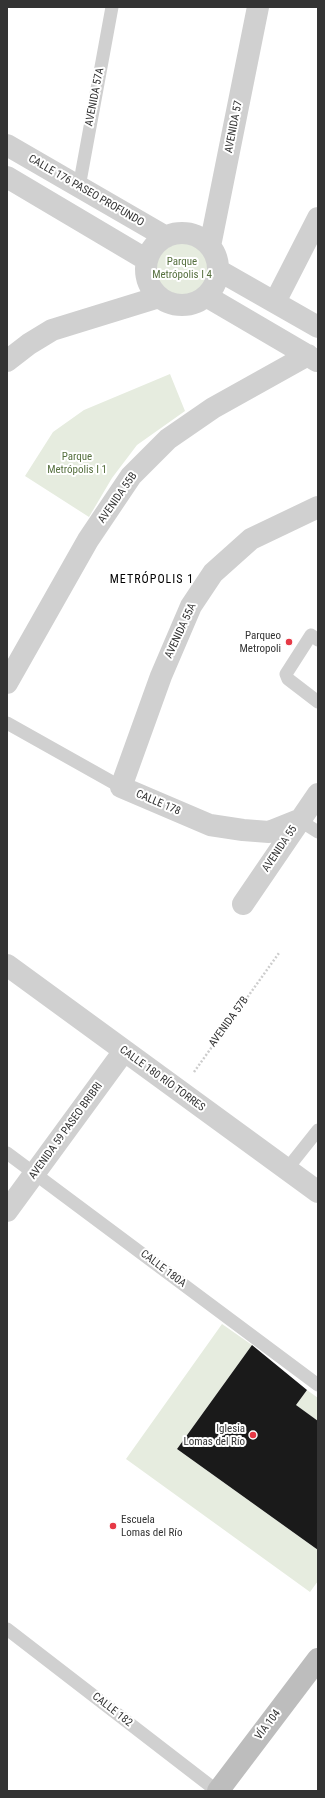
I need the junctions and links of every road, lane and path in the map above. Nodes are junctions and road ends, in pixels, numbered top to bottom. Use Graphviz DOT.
graph roads {
  1 [pos="112,7"];
  2 [pos="258,7"];
  3 [pos="7,144"];
  4 [pos="7,177"];
  5 [pos="79,187"];
  6 [pos="318,218"];
  7 [pos="166,236"];
  8 [pos="210,246"];
  9 [pos="147,260"];
  10 [pos="218,270"];
  11 [pos="206,296"];
  12 [pos="159,297"];
  13 [pos="275,302"];
  14 [pos="318,327"];
  15 [pos="313,358"];
  16 [pos="7,361"];
  17 [pos="318,507"];
  18 [pos="318,640"];
  19 [pos="7,683"];
  20 [pos="318,702"];
  21 [pos="7,724"];
  22 [pos="121,787"];
  23 [pos="318,794"];
  24 [pos="299,820"];
  25 [pos="318,832"];
  26 [pos="243,904"];
  27 [pos="279,953"];
  28 [pos="7,965"];
  29 [pos="124,1051"];
  30 [pos="179,1091"];
  31 [pos="318,1130"];
  32 [pos="7,1153"];
  33 [pos="287,1169"];
  34 [pos="35,1174"];
  35 [pos="318,1192"];
  36 [pos="7,1211"];
  37 [pos="318,1385"];
  38 [pos="7,1629"];
  39 [pos="318,1659"];
  40 [pos="217,1791"];
  1 -- 5 [label="lane, AVENIDA 57A"];
  2 -- 8 [label="street, AVENIDA 57"];
  3 -- 5 [label="street, CALLE 176 PASEO PROFUNDO"];
  4 -- 9 [label="street"];
  5 -- 7 [label="street, CALLE 176 PASEO PROFUNDO"];
  6 -- 13 [label="street"];
  7 -- 8 [label="street"];
  7 -- 9 [label="street"];
  8 -- 10 [label="street"];
  9 -- 12 [label="street"];
  10 -- 11 [label="street"];
  10 -- 13 [label="street"];
  11 -- 12 [label="street"];
  11 -- 15 [label="street"];
  12 -- 16 [label="street"];
  13 -- 14 [label="street"];
  15 -- 19 [label="street, AVENIDA 55B"];
  17 -- 22 [label="street, AVENIDA 55A"];
  18 -- 20 [label="lane"];
  21 -- 22 [label="lane, CALLE 178"];
  22 -- 24 [label="street, CALLE 178"];
  23 -- 24 [label="street, AVENIDA 55"];
  24 -- 25 [label="lane"];
  24 -- 26 [label="street, AVENIDA 55"];
  27 -- 30 [label="path, AVENIDA 57B"];
  28 -- 29 [label="street, CALLE 180 RÍO TORRES"];
  29 -- 30 [label="street, CALLE 180 RÍO TORRES"];
  29 -- 34 [label="street, AVENIDA 59 PASEO BRIBRI"];
  30 -- 33 [label="street, CALLE 180 RÍO TORRES"];
  31 -- 33 [label="lane"];
  32 -- 34 [label="lane, CALLE 180A"];
  33 -- 35 [label="street, CALLE 180 RÍO TORRES"];
  34 -- 36 [label="street, AVENIDA 59 PASEO BRIBRI"];
  34 -- 37 [label="lane, CALLE 180A"];
  38 -- 40 [label="lane, CALLE 182"];
  39 -- 40 [label="main road, VÍA 104"];
}
